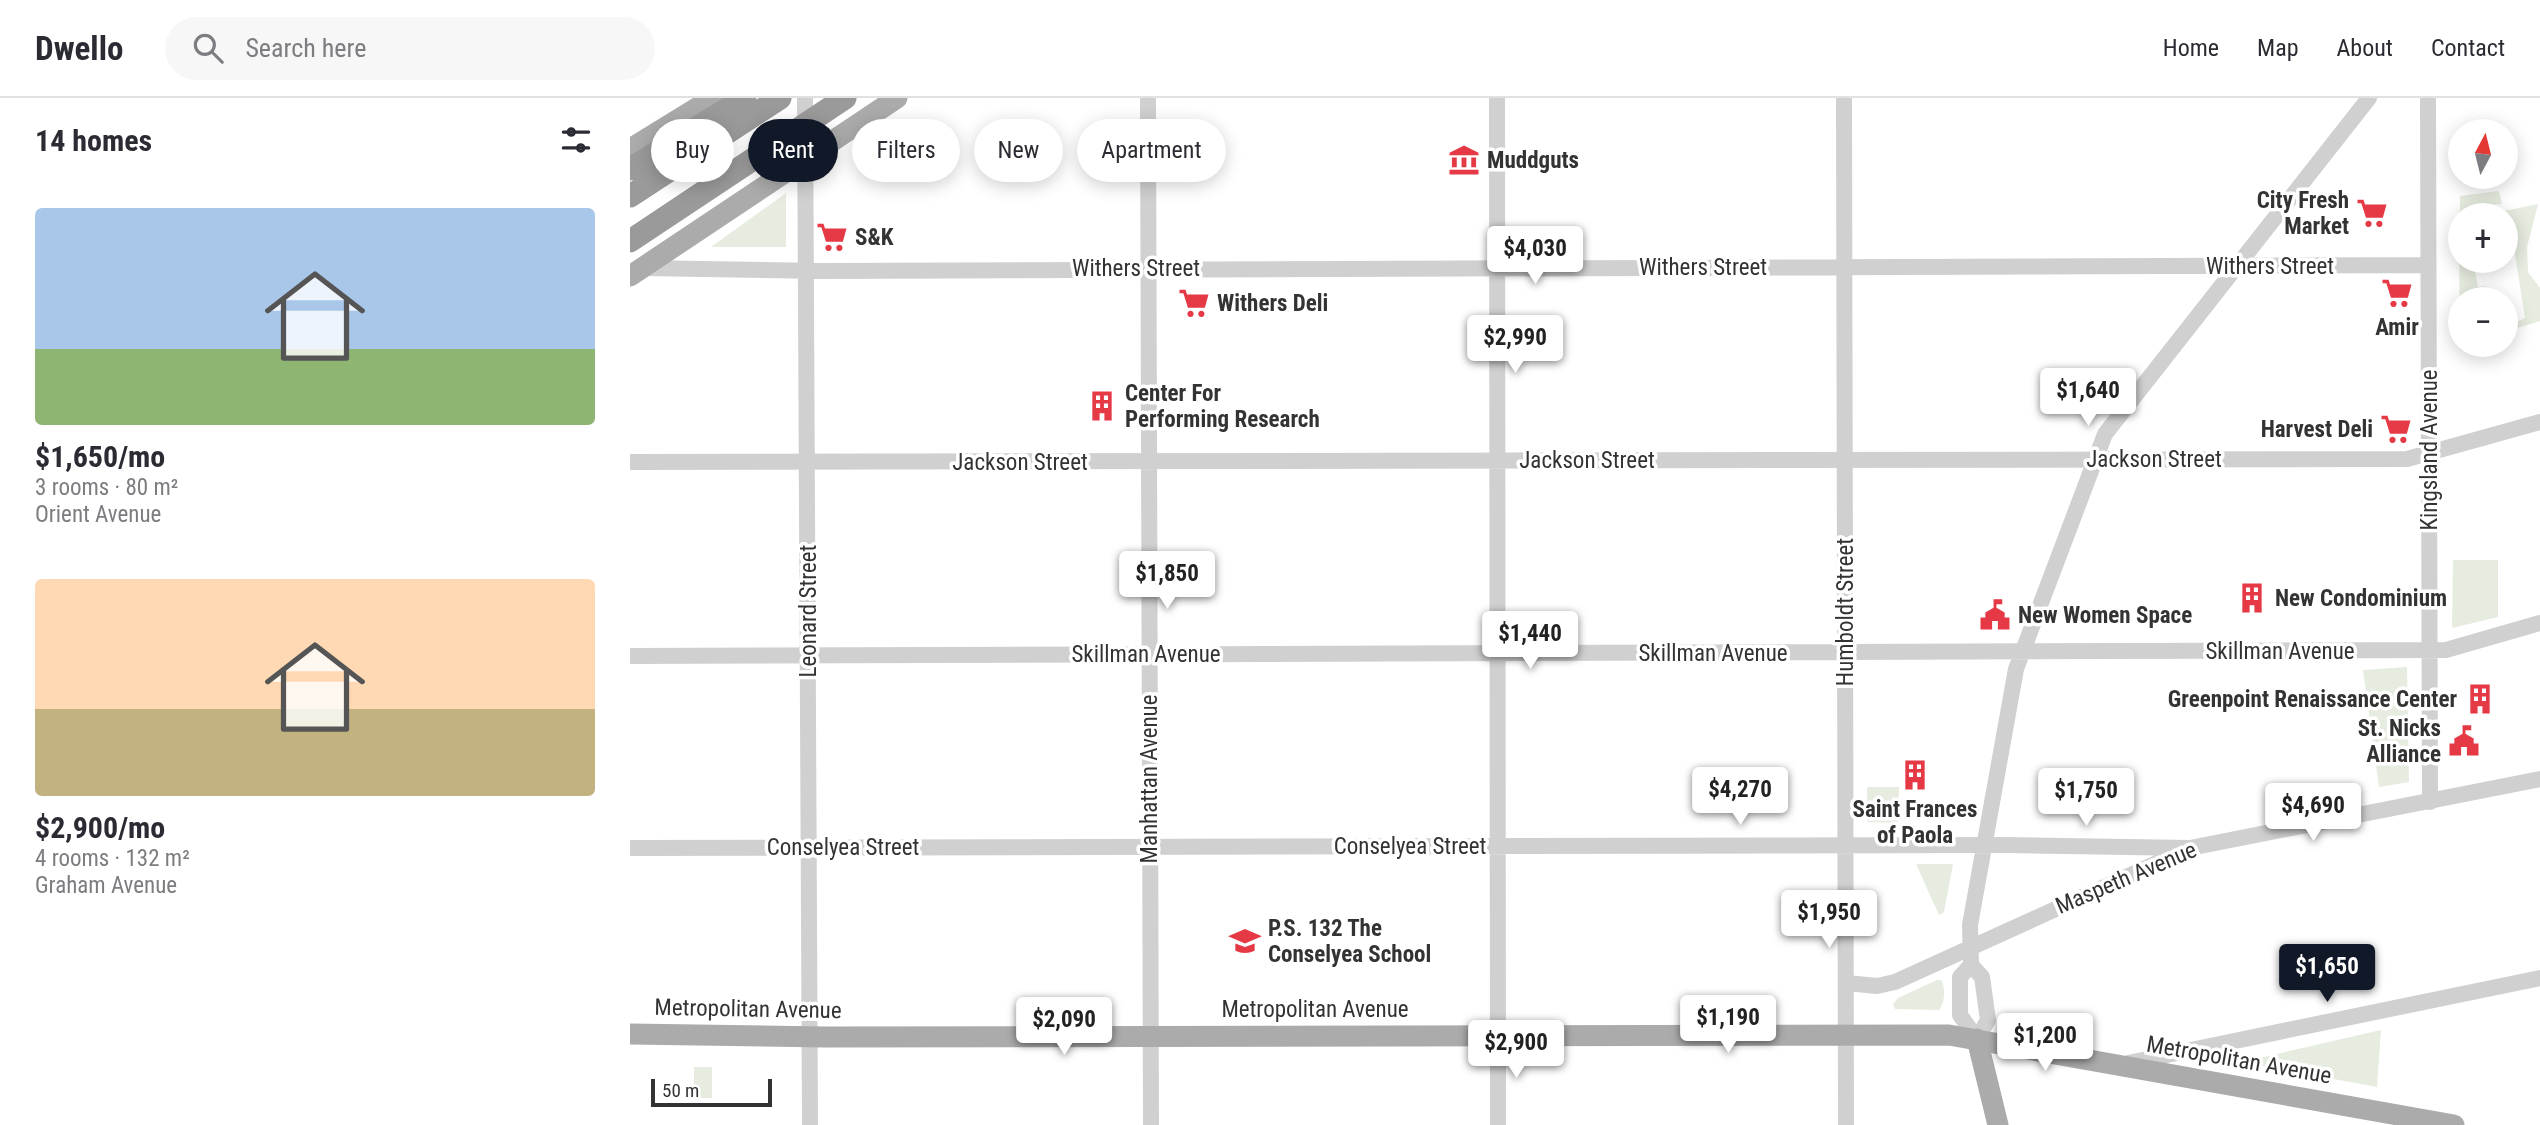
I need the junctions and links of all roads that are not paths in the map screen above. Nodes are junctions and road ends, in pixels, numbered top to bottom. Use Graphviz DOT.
graph roads {
  1 [pos="713,98"];
  2 [pos="746,98"];
  3 [pos="780,98"];
  4 [pos="805,98"];
  5 [pos="845,98"];
  6 [pos="897,98"];
  7 [pos="1148,98"];
  8 [pos="1497,98"];
  9 [pos="1844,98"];
  10 [pos="2369,98"];
  11 [pos="2428,98"];
  12 [pos="805,119"];
  13 [pos="838,137"];
  14 [pos="630,149"];
  15 [pos="630,169"];
  16 [pos="770,182"];
  17 [pos="805,182"];
  18 [pos="630,196"];
  19 [pos="630,241"];
  20 [pos="2428,265"];
  21 [pos="2237,266"];
  22 [pos="1844,267"];
  23 [pos="1149,268"];
  24 [pos="1497,268"];
  25 [pos="807,271"];
  26 [pos="636,272"];
  27 [pos="2540,422"];
  28 [pos="2428,453"];
  29 [pos="1497,460"];
  30 [pos="1844,460"];
  31 [pos="2094,460"];
  32 [pos="1149,461"];
  33 [pos="630,462"];
  34 [pos="808,462"];
  35 [pos="2540,623"];
  36 [pos="2429,650"];
  37 [pos="2022,652"];
  38 [pos="1498,653"];
  39 [pos="1845,653"];
  40 [pos="1149,654"];
  41 [pos="630,656"];
  42 [pos="807,656"];
  43 [pos="2540,779"];
  44 [pos="2430,802"];
  45 [pos="1846,845"];
  46 [pos="1982,845"];
  47 [pos="1498,846"];
  48 [pos="809,847"];
  49 [pos="1150,847"];
  50 [pos="630,848"];
  51 [pos="2190,848"];
  52 [pos="1969,946"];
  53 [pos="1971,965"];
  54 [pos="2540,978"];
  55 [pos="1847,983"];
  56 [pos="630,1034"];
  57 [pos="1846,1034"];
  58 [pos="1498,1035"];
  59 [pos="1150,1036"];
  60 [pos="809,1037"];
  61 [pos="1977,1039"];
  62 [pos="2120,1065"];
  63 [pos="810,1125"];
  64 [pos="1150,1125"];
  65 [pos="1498,1125"];
  66 [pos="1846,1125"];
  67 [pos="1998,1125"];
  68 [pos="2454,1125"];
  1 -- 14 [label="main road"];
  2 -- 15 [label="highway"];
  3 -- 18 [label="highway"];
  4 -- 12 [label="street, Leonard Street"];
  5 -- 19 [label="highway, bridge"];
  6 -- 13 [label="main road"];
  7 -- 23 [label="street, Manhattan Avenue"];
  8 -- 24 [label="street"];
  9 -- 22 [label="street, Humboldt Street"];
  10 -- 21 [label="street"];
  11 -- 20 [label="street, Kingsland Avenue"];
  16 -- 26 [label="main road"];
  17 -- 25 [label="street, Leonard Street"];
  20 -- 21 [label="street, Withers Street"];
  20 -- 28 [label="street, Kingsland Avenue"];
  21 -- 22 [label="street, Withers Street"];
  21 -- 31 [label="street"];
  22 -- 24 [label="street, Withers Street"];
  22 -- 30 [label="street, Humboldt Street"];
  23 -- 24 [label="street, Withers Street"];
  23 -- 25 [label="street, Withers Street"];
  23 -- 32 [label="street, Manhattan Avenue"];
  24 -- 29 [label="street"];
  25 -- 26 [label="street, Withers Street"];
  25 -- 34 [label="street, Leonard Street"];
  27 -- 28 [label="street, Jackson Street"];
  28 -- 31 [label="street, Jackson Street"];
  28 -- 36 [label="street, Kingsland Avenue"];
  29 -- 30 [label="street, Jackson Street"];
  29 -- 32 [label="street, Jackson Street"];
  29 -- 38 [label="street"];
  30 -- 31 [label="street, Jackson Street"];
  30 -- 39 [label="street, Humboldt Street"];
  31 -- 37 [label="street"];
  32 -- 34 [label="street, Jackson Street"];
  32 -- 40 [label="street, Manhattan Avenue"];
  33 -- 34 [label="street, Jackson Street"];
  34 -- 42 [label="street, Leonard Street"];
  35 -- 36 [label="street, Skillman Avenue"];
  36 -- 37 [label="street, Skillman Avenue"];
  36 -- 44 [label="street, Kingsland Avenue"];
  37 -- 39 [label="street, Skillman Avenue"];
  37 -- 46 [label="street"];
  38 -- 39 [label="street, Skillman Avenue"];
  38 -- 40 [label="street, Skillman Avenue"];
  38 -- 47 [label="street"];
  39 -- 45 [label="street, Humboldt Street"];
  40 -- 42 [label="street, Skillman Avenue"];
  40 -- 49 [label="street, Manhattan Avenue"];
  41 -- 42 [label="street, Skillman Avenue"];
  42 -- 48 [label="street, Leonard Street"];
  43 -- 44 [label="street, Maspeth Avenue"];
  44 -- 51 [label="street, Maspeth Avenue"];
  45 -- 46 [label="street, Conselyea Street"];
  45 -- 47 [label="street, Conselyea Street"];
  45 -- 55 [label="street, Humboldt Street"];
  46 -- 51 [label="street, Conselyea Street"];
  46 -- 52 [label="street"];
  47 -- 49 [label="street, Conselyea Street"];
  47 -- 58 [label="street"];
  48 -- 49 [label="street, Conselyea Street"];
  48 -- 50 [label="street, Conselyea Street"];
  48 -- 60 [label="street, Leonard Street"];
  49 -- 59 [label="street, Manhattan Avenue"];
  51 -- 52 [label="street, Maspeth Avenue"];
  52 -- 53 [label="street"];
  52 -- 55 [label="street, Maspeth Avenue"];
  53 -- 61 [label="street"];
  53 -- 61 [label="street"];
  54 -- 62 [label="street"];
  55 -- 57 [label="street, Humboldt Street"];
  56 -- 60 [label="main road, Metropolitan Avenue"];
  57 -- 58 [label="main road, Metropolitan Avenue"];
  57 -- 61 [label="main road, Metropolitan Avenue"];
  57 -- 66 [label="street, Humboldt Street"];
  58 -- 59 [label="main road, Metropolitan Avenue"];
  58 -- 65 [label="street"];
  59 -- 60 [label="main road, Metropolitan Avenue"];
  59 -- 64 [label="street, Manhattan Avenue"];
  60 -- 63 [label="street, Leonard Street"];
  61 -- 62 [label="main road, Metropolitan Avenue"];
  61 -- 67 [label="main road"];
  62 -- 68 [label="main road, Metropolitan Avenue"];
}
